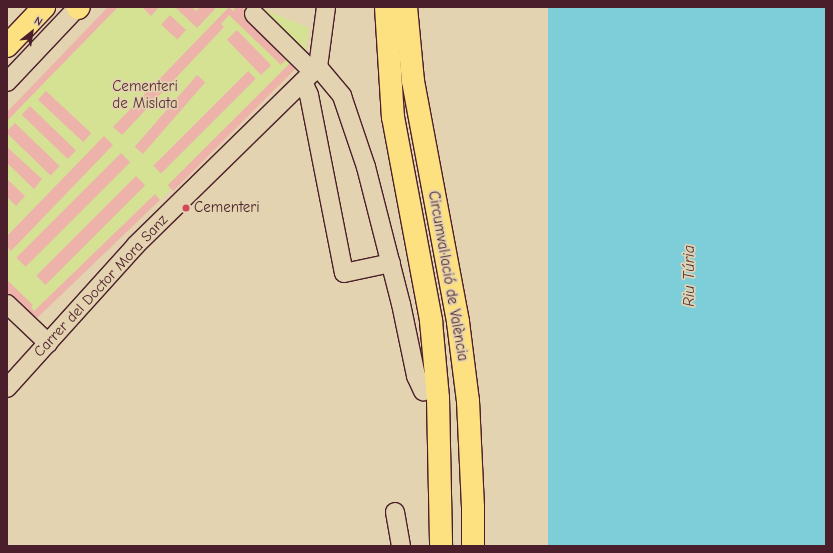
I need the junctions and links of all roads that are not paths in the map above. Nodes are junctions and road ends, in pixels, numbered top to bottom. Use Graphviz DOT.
graph roads {
  1 [pos="44,7"];
  2 [pos="78,7"];
  3 [pos="326,7"];
  4 [pos="373,7"];
  5 [pos="386,7"];
  6 [pos="406,7"];
  7 [pos="254,14"];
  8 [pos="7,46"];
  9 [pos="311,74"];
  10 [pos="7,82"];
  11 [pos="393,117"];
  12 [pos="391,263"];
  13 [pos="7,304"];
  14 [pos="48,343"];
  15 [pos="7,388"];
  16 [pos="423,391"];
  17 [pos="395,512"];
  18 [pos="401,546"];
  19 [pos="440,546"];
  20 [pos="473,546"];
  1 -- 8 [label="highway"];
  2 -- 10 [label="street"];
  3 -- 9 [label="street"];
  4 -- 11 [label="highway"];
  5 -- 11 [label="highway, Circumval·lació de València"];
  6 -- 20 [label="highway, Circumval·lació de València"];
  7 -- 9 [label="street"];
  9 -- 12 [label="street"];
  9 -- 12 [label="street"];
  9 -- 14 [label="street, Carrer del Doctor Mora Sanz"];
  11 -- 19 [label="highway, Circumval·lació de València"];
  12 -- 16 [label="street"];
  13 -- 14 [label="street"];
  14 -- 15 [label="street, Carrer del Doctor Mora Sanz"];
  17 -- 18 [label="street"];
}
